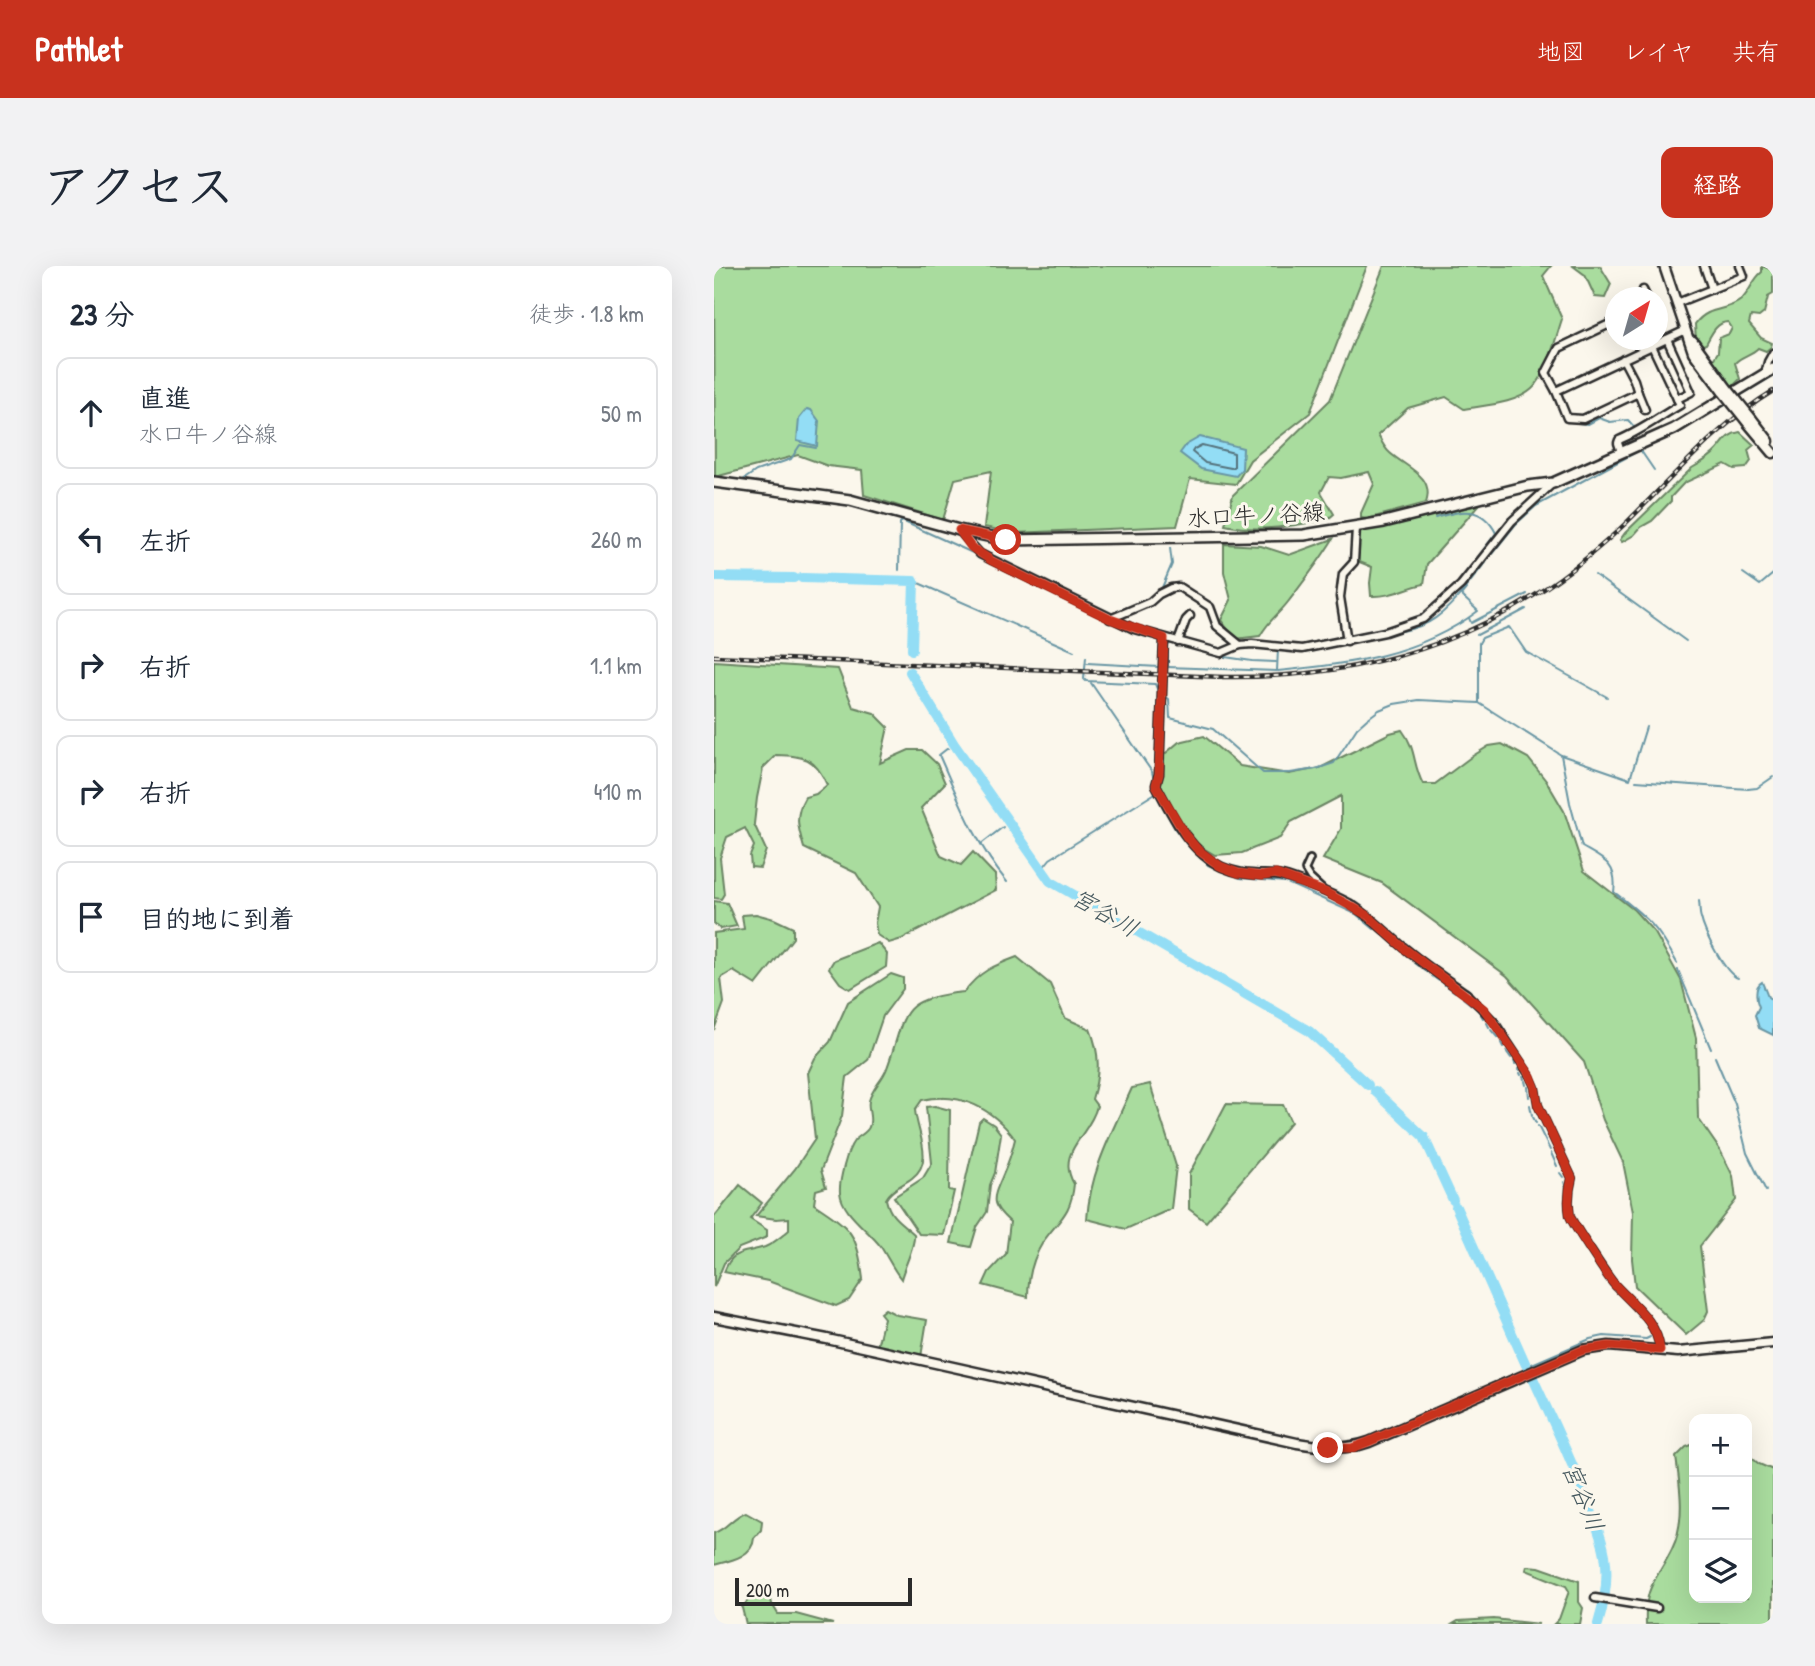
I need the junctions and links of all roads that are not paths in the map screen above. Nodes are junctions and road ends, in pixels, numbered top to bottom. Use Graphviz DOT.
graph roads {
  1 [pos="1664,266"];
  2 [pos="1704,266"];
  3 [pos="1740,266"];
  4 [pos="1712,289"];
  5 [pos="1677,303"];
  6 [pos="1605,326"];
  7 [pos="1686,330"];
  8 [pos="1668,339"];
  9 [pos="1668,341"];
  10 [pos="1643,350"];
  11 [pos="1654,350"];
  12 [pos="1773,353"];
  13 [pos="1623,359"];
  14 [pos="1680,368"];
  15 [pos="1769,371"];
  16 [pos="1666,375"];
  17 [pos="1556,391"];
  18 [pos="1638,393"];
  19 [pos="1677,399"];
  20 [pos="1645,410"];
  21 [pos="1749,420"];
  22 [pos="1773,446"];
  23 [pos="1621,452"];
  24 [pos="1773,453"];
  25 [pos="714,482"];
  26 [pos="1553,483"];
  27 [pos="1356,528"];
  28 [pos="959,530"];
  29 [pos="1191,616"];
  30 [pos="1110,619"];
  31 [pos="1164,638"];
  32 [pos="1347,641"];
  33 [pos="1178,642"];
  34 [pos="1240,645"];
  35 [pos="1310,859"];
  36 [pos="1325,892"];
  37 [pos="1467,994"];
  38 [pos="714,1317"];
  39 [pos="1773,1343"];
  40 [pos="1660,1350"];
  41 [pos="1595,1598"];
  42 [pos="1657,1608"];
  1 -- 5 [label="street"];
  2 -- 4 [label="street"];
  3 -- 4 [label="street"];
  4 -- 5 [label="street"];
  5 -- 7 [label="street"];
  6 -- 17 [label="street"];
  7 -- 8 [label="street"];
  7 -- 21 [label="street, bridge"];
  9 -- 14 [label="street"];
  10 -- 13 [label="street"];
  11 -- 16 [label="street"];
  12 -- 15 [label="street"];
  13 -- 17 [label="street"];
  13 -- 18 [label="street"];
  14 -- 16 [label="street"];
  14 -- 19 [label="street"];
  15 -- 23 [label="main road, 水口牛ノ谷線"];
  16 -- 19 [label="street"];
  17 -- 18 [label="street"];
  18 -- 20 [label="street"];
  19 -- 23 [label="street"];
  21 -- 22 [label="street"];
  21 -- 24 [label="street"];
  23 -- 26 [label="main road, 水口牛ノ谷線"];
  25 -- 28 [label="main road, 水口牛ノ谷線"];
  26 -- 27 [label="main road, 水口牛ノ谷線"];
  26 -- 32 [label="street"];
  27 -- 28 [label="main road, 水口牛ノ谷線"];
  27 -- 32 [label="street"];
  28 -- 30 [label="street"];
  29 -- 33 [label="street"];
  30 -- 31 [label="street"];
  30 -- 34 [label="street"];
  31 -- 33 [label="street"];
  31 -- 36 [label="street"];
  32 -- 34 [label="street"];
  33 -- 34 [label="street"];
  35 -- 36 [label="street"];
  36 -- 37 [label="street"];
  37 -- 40 [label="street"];
  38 -- 40 [label="street"];
  39 -- 40 [label="street"];
  41 -- 42 [label="street"];
}
